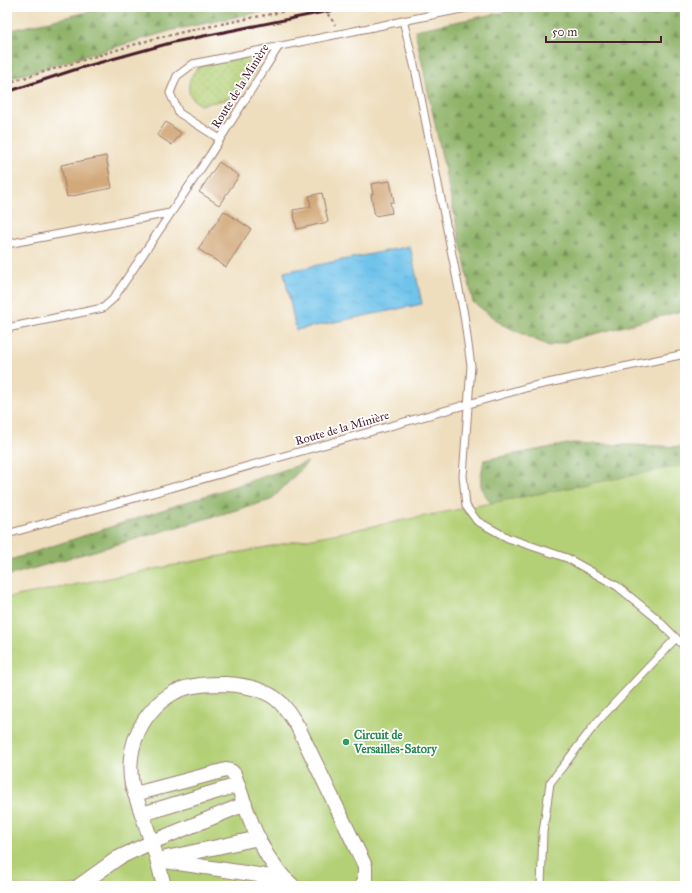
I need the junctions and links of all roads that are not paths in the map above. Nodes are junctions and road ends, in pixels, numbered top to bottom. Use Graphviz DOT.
graph roads {
  1 [pos="471,7"];
  2 [pos="403,20"];
  3 [pos="279,46"];
  4 [pos="220,139"];
  5 [pos="170,213"];
  6 [pos="7,244"];
  7 [pos="7,328"];
  8 [pos="685,354"];
  9 [pos="468,404"];
  10 [pos="7,534"];
  11 [pos="676,638"];
  12 [pos="685,647"];
  13 [pos="238,785"];
  14 [pos="136,794"];
  15 [pos="245,804"];
  16 [pos="142,814"];
  17 [pos="258,838"];
  18 [pos="152,842"];
  19 [pos="158,860"];
  20 [pos="289,882"];
  21 [pos="79,886"];
  22 [pos="164,886"];
  23 [pos="362,886"];
  24 [pos="541,886"];
  1 -- 2 [label="lane, Route de la Minière"];
  2 -- 3 [label="lane, Route de la Minière"];
  2 -- 9 [label="lane"];
  3 -- 4 [label="lane, Route de la Minière"];
  3 -- 4 [label="lane, Route de la Minière"];
  4 -- 5 [label="lane, Route de la Minière"];
  5 -- 6 [label="lane"];
  5 -- 7 [label="lane, Route de la Minière"];
  8 -- 9 [label="lane, Route de la Minière"];
  9 -- 10 [label="lane, Route de la Minière"];
  9 -- 11 [label="lane"];
  11 -- 12 [label="lane"];
  11 -- 24 [label="lane"];
  13 -- 14 [label="street"];
  13 -- 15 [label="street"];
  13 -- 16 [label="street"];
  14 -- 16 [label="street"];
  14 -- 23 [label="street"];
  15 -- 17 [label="street"];
  15 -- 18 [label="street"];
  16 -- 18 [label="street"];
  17 -- 19 [label="street"];
  17 -- 20 [label="street"];
  18 -- 19 [label="street"];
  18 -- 21 [label="street"];
  19 -- 20 [label="street"];
  19 -- 22 [label="street"];
}
